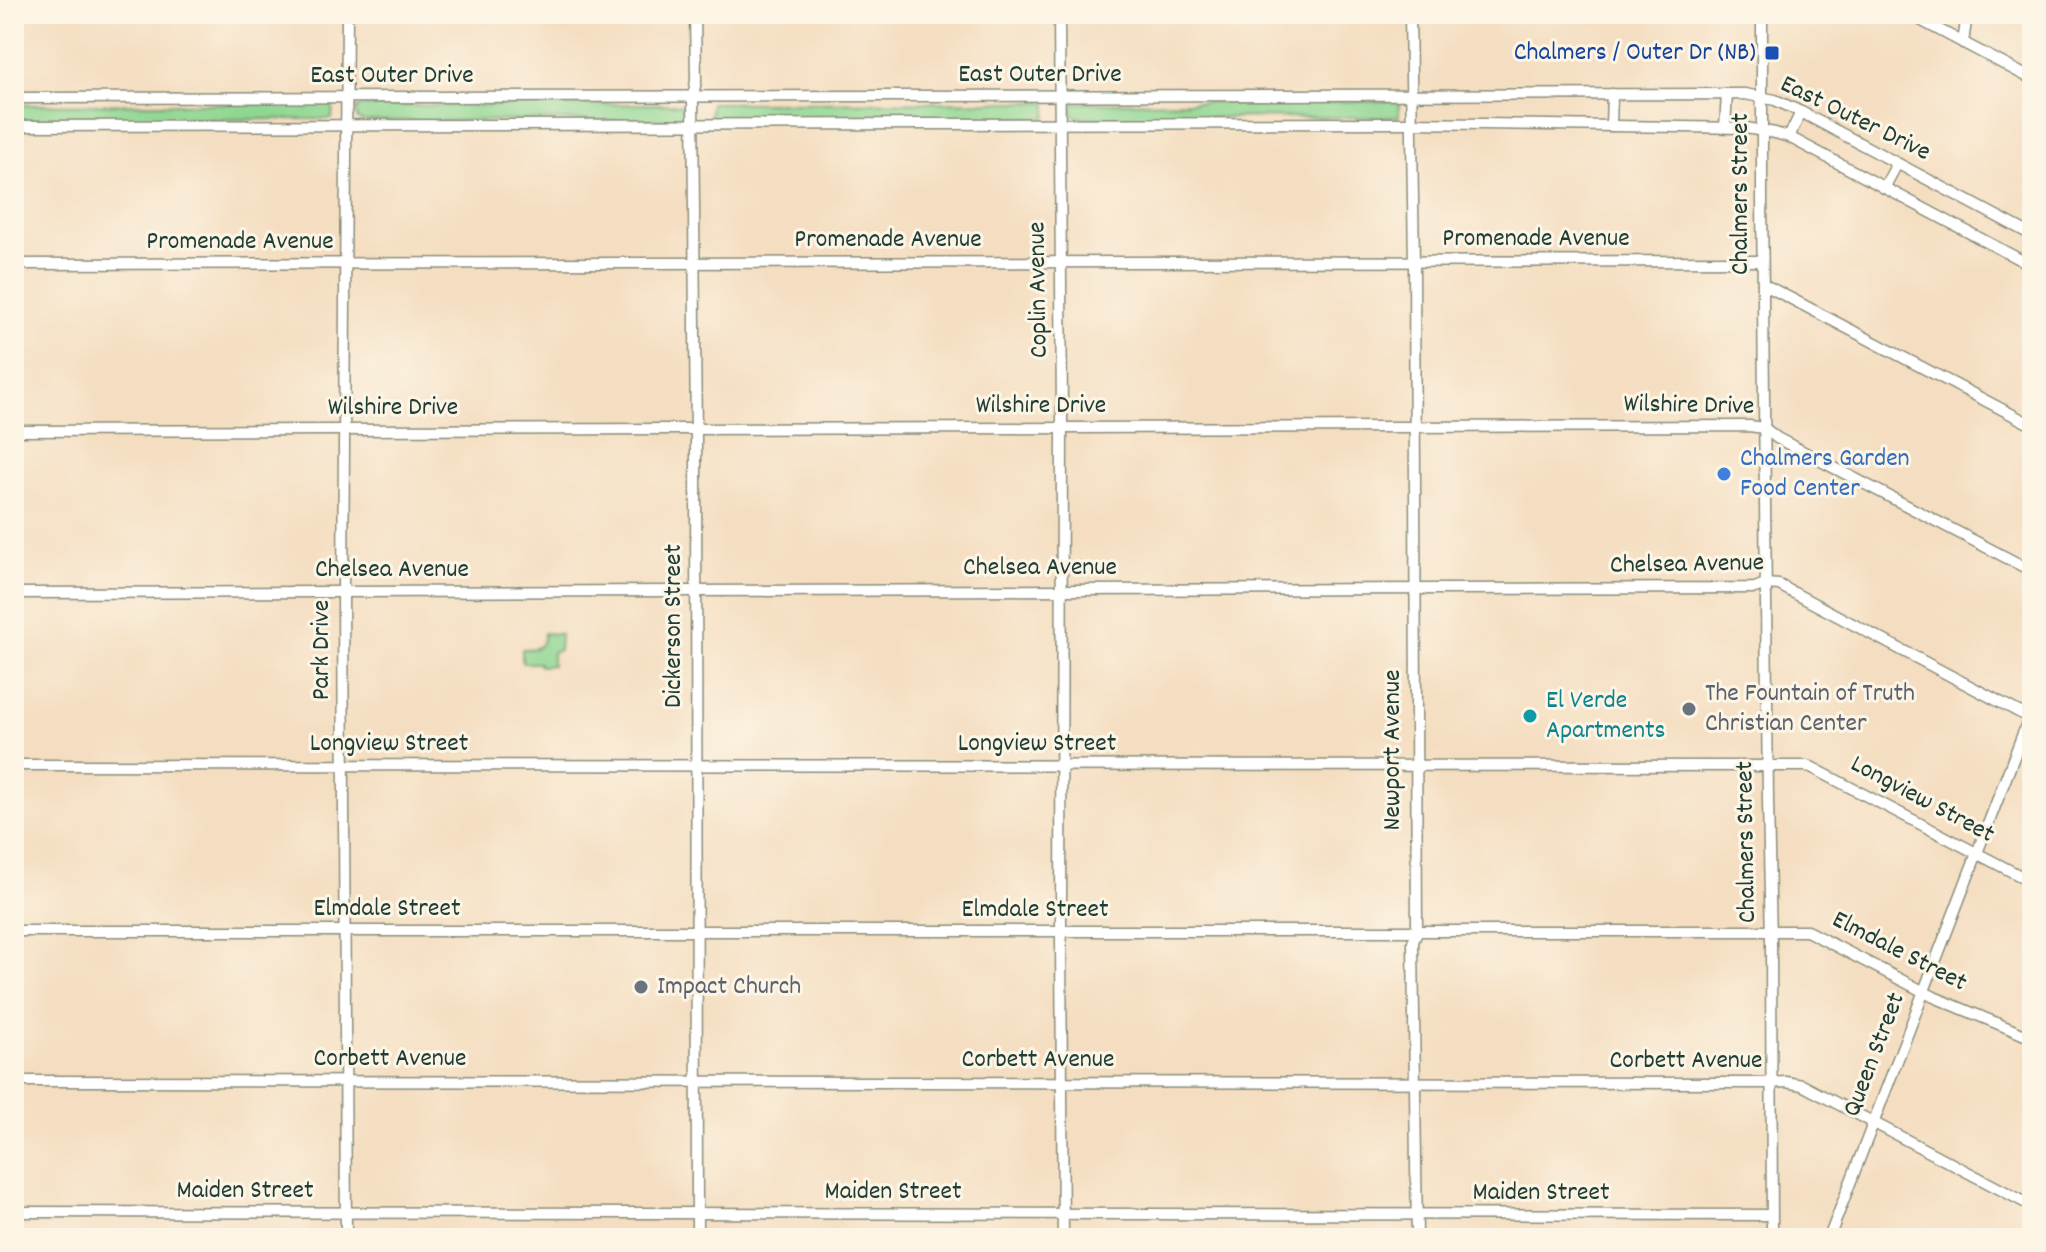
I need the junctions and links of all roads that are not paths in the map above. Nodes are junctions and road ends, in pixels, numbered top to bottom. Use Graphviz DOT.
graph roads {
  1 [pos="347,14"];
  2 [pos="695,14"];
  3 [pos="1059,14"];
  4 [pos="1410,14"];
  5 [pos="1762,14"];
  6 [pos="1909,14"];
  7 [pos="1967,14"];
  8 [pos="1963,43"];
  9 [pos="2032,79"];
  10 [pos="1612,94"];
  11 [pos="1727,94"];
  12 [pos="693,96"];
  13 [pos="1411,96"];
  14 [pos="1059,97"];
  15 [pos="1763,97"];
  16 [pos="14,98"];
  17 [pos="347,98"];
  18 [pos="1801,112"];
  19 [pos="1412,123"];
  20 [pos="1060,124"];
  21 [pos="14,126"];
  22 [pos="348,126"];
  23 [pos="694,126"];
  24 [pos="1611,126"];
  25 [pos="1725,127"];
  26 [pos="1762,130"];
  27 [pos="1789,137"];
  28 [pos="1897,164"];
  29 [pos="1884,188"];
  30 [pos="2032,235"];
  31 [pos="1762,261"];
  32 [pos="1061,262"];
  33 [pos="1414,262"];
  34 [pos="695,263"];
  35 [pos="14,264"];
  36 [pos="346,264"];
  37 [pos="2032,266"];
  38 [pos="1763,284"];
  39 [pos="2032,425"];
  40 [pos="1061,427"];
  41 [pos="1414,427"];
  42 [pos="1764,428"];
  43 [pos="696,429"];
  44 [pos="345,430"];
  45 [pos="14,431"];
  46 [pos="2032,571"];
  47 [pos="1765,584"];
  48 [pos="1414,588"];
  49 [pos="1061,590"];
  50 [pos="695,591"];
  51 [pos="343,592"];
  52 [pos="14,593"];
  53 [pos="2031,716"];
  54 [pos="14,765"];
  55 [pos="344,766"];
  56 [pos="1061,766"];
  57 [pos="697,767"];
  58 [pos="1415,767"];
  59 [pos="1767,767"];
  60 [pos="1977,854"];
  61 [pos="2032,882"];
  62 [pos="14,931"];
  63 [pos="345,931"];
  64 [pos="697,931"];
  65 [pos="1061,932"];
  66 [pos="1417,932"];
  67 [pos="1770,932"];
  68 [pos="1924,992"];
  69 [pos="2032,1038"];
  70 [pos="14,1081"];
  71 [pos="345,1081"];
  72 [pos="697,1081"];
  73 [pos="1062,1082"];
  74 [pos="1416,1083"];
  75 [pos="1770,1083"];
  76 [pos="1873,1122"];
  77 [pos="2032,1206"];
  78 [pos="14,1212"];
  79 [pos="346,1213"];
  80 [pos="697,1214"];
  81 [pos="1063,1214"];
  82 [pos="1416,1215"];
  83 [pos="1771,1215"];
  84 [pos="346,1238"];
  85 [pos="697,1238"];
  86 [pos="1063,1238"];
  87 [pos="1417,1238"];
  88 [pos="1772,1238"];
  89 [pos="1829,1238"];
  1 -- 17 [label="street, Park Drive"];
  2 -- 12 [label="street, Dickerson Street"];
  3 -- 14 [label="street, Coplin Avenue"];
  4 -- 13 [label="street"];
  5 -- 15 [label="street, Chalmers Street"];
  6 -- 8 [label="street"];
  7 -- 8 [label="street"];
  8 -- 9 [label="street"];
  10 -- 11 [label="street, East Outer Drive"];
  10 -- 13 [label="street, East Outer Drive"];
  10 -- 24 [label="street"];
  11 -- 15 [label="street, East Outer Drive"];
  11 -- 25 [label="street"];
  12 -- 14 [label="street, East Outer Drive"];
  12 -- 17 [label="street, East Outer Drive"];
  12 -- 23 [label="street, Dickerson Street"];
  13 -- 14 [label="street, East Outer Drive"];
  13 -- 19 [label="street, Newport Avenue"];
  14 -- 20 [label="street, Coplin Avenue"];
  15 -- 18 [label="street, East Outer Drive"];
  15 -- 26 [label="street, Chalmers Street"];
  16 -- 17 [label="street, East Outer Drive"];
  17 -- 22 [label="street, Park Drive"];
  18 -- 27 [label="street"];
  18 -- 28 [label="street, East Outer Drive"];
  19 -- 20 [label="street, East Outer Drive"];
  19 -- 24 [label="street, East Outer Drive"];
  19 -- 33 [label="street, Newport Avenue"];
  20 -- 23 [label="street, East Outer Drive"];
  20 -- 32 [label="street, Coplin Avenue"];
  21 -- 22 [label="street, East Outer Drive"];
  22 -- 23 [label="street, East Outer Drive"];
  22 -- 36 [label="street, Park Drive"];
  23 -- 34 [label="street, Dickerson Street"];
  24 -- 25 [label="street, East Outer Drive"];
  25 -- 26 [label="street, East Outer Drive"];
  26 -- 27 [label="street, East Outer Drive"];
  26 -- 31 [label="street, Chalmers Street"];
  27 -- 29 [label="street, East Outer Drive"];
  28 -- 29 [label="street"];
  28 -- 30 [label="street, East Outer Drive"];
  29 -- 37 [label="street, East Outer Drive"];
  31 -- 33 [label="street, Promenade Avenue"];
  31 -- 38 [label="street, Chalmers Street"];
  32 -- 33 [label="street, Promenade Avenue"];
  32 -- 34 [label="street, Promenade Avenue"];
  32 -- 40 [label="street, Coplin Avenue"];
  33 -- 41 [label="street, Newport Avenue"];
  34 -- 36 [label="street, Promenade Avenue"];
  34 -- 43 [label="street, Dickerson Street"];
  35 -- 36 [label="street, Promenade Avenue"];
  36 -- 44 [label="street, Park Drive"];
  38 -- 39 [label="street"];
  38 -- 42 [label="street, Chalmers Street"];
  40 -- 41 [label="street, Wilshire Drive"];
  40 -- 43 [label="street, Wilshire Drive"];
  40 -- 49 [label="street, Coplin Avenue"];
  41 -- 42 [label="street, Wilshire Drive"];
  41 -- 48 [label="street, Newport Avenue"];
  42 -- 46 [label="street, Wilshire Drive"];
  42 -- 47 [label="street, Chalmers Street"];
  43 -- 44 [label="street, Wilshire Drive"];
  43 -- 50 [label="street, Dickerson Street"];
  44 -- 45 [label="street, Wilshire Drive"];
  44 -- 51 [label="street, Park Drive"];
  47 -- 48 [label="street, Chelsea Avenue"];
  47 -- 53 [label="street, Chelsea Avenue"];
  47 -- 59 [label="street, Chalmers Street"];
  48 -- 49 [label="street, Chelsea Avenue"];
  48 -- 58 [label="street, Newport Avenue"];
  49 -- 50 [label="street, Chelsea Avenue"];
  49 -- 56 [label="street, Coplin Avenue"];
  50 -- 51 [label="street, Chelsea Avenue"];
  50 -- 57 [label="street, Dickerson Street"];
  51 -- 52 [label="street, Chelsea Avenue"];
  51 -- 55 [label="street, Park Drive"];
  53 -- 60 [label="street, Queen Street"];
  54 -- 55 [label="street, Longview Street"];
  55 -- 57 [label="street, Longview Street"];
  55 -- 63 [label="street, Park Drive"];
  56 -- 57 [label="street, Longview Street"];
  56 -- 58 [label="street, Longview Street"];
  56 -- 65 [label="street, Coplin Avenue"];
  57 -- 64 [label="street, Dickerson Street"];
  58 -- 59 [label="street, Longview Street"];
  58 -- 66 [label="street, Newport Avenue"];
  59 -- 60 [label="street, Longview Street"];
  59 -- 67 [label="street, Chalmers Street"];
  60 -- 61 [label="street, Longview Street"];
  60 -- 68 [label="street, Queen Street"];
  62 -- 63 [label="street, Elmdale Street"];
  63 -- 64 [label="street, Elmdale Street"];
  63 -- 71 [label="street, Park Drive"];
  64 -- 65 [label="street, Elmdale Street"];
  64 -- 72 [label="street, Dickerson Street"];
  65 -- 66 [label="street, Elmdale Street"];
  65 -- 73 [label="street, Coplin Avenue"];
  66 -- 67 [label="street, Elmdale Street"];
  66 -- 74 [label="street, Newport Avenue"];
  67 -- 68 [label="street, Elmdale Street"];
  67 -- 75 [label="street, Chalmers Street"];
  68 -- 69 [label="street, Elmdale Street"];
  68 -- 76 [label="street, Queen Street"];
  70 -- 71 [label="street, Corbett Avenue"];
  71 -- 72 [label="street, Corbett Avenue"];
  71 -- 79 [label="street, Park Drive"];
  72 -- 73 [label="street, Corbett Avenue"];
  72 -- 80 [label="street, Dickerson Street"];
  73 -- 74 [label="street, Corbett Avenue"];
  73 -- 81 [label="street, Coplin Avenue"];
  74 -- 75 [label="street, Corbett Avenue"];
  74 -- 82 [label="street, Newport Avenue"];
  75 -- 76 [label="street, Corbett Avenue"];
  75 -- 83 [label="street, Chalmers Street"];
  76 -- 77 [label="street, Corbett Avenue"];
  76 -- 89 [label="street, Queen Street"];
  78 -- 79 [label="street, Maiden Street"];
  79 -- 80 [label="street, Maiden Street"];
  79 -- 84 [label="street, Park Drive"];
  80 -- 81 [label="street, Maiden Street"];
  80 -- 85 [label="street, Dickerson Street"];
  81 -- 82 [label="street, Maiden Street"];
  81 -- 86 [label="street, Coplin Avenue"];
  82 -- 83 [label="street, Maiden Street"];
  82 -- 87 [label="street, Newport Avenue"];
  83 -- 88 [label="street, Chalmers Street"];
}
